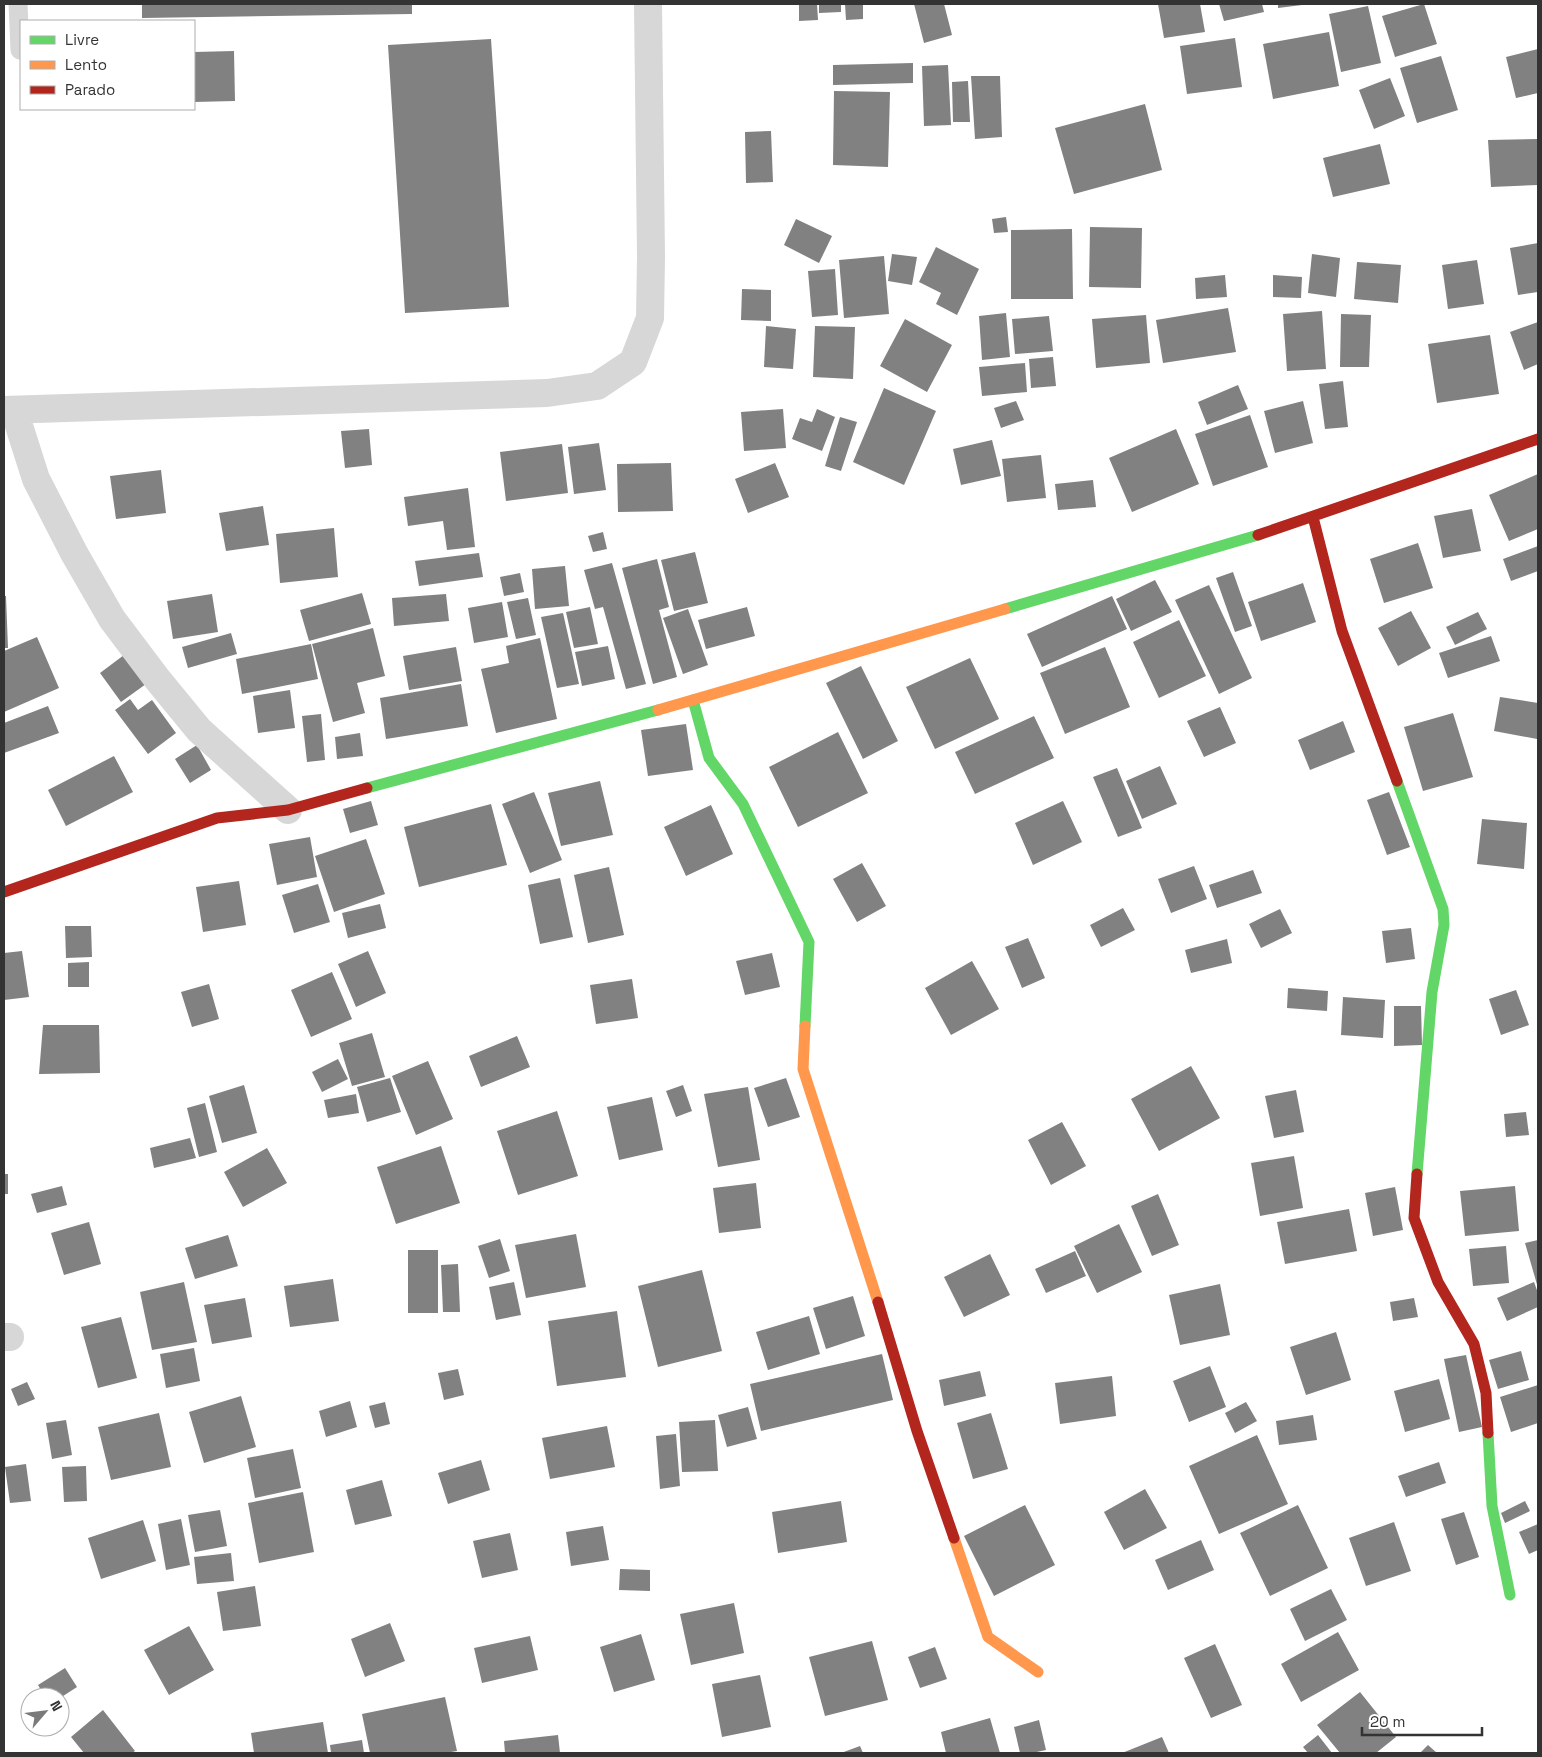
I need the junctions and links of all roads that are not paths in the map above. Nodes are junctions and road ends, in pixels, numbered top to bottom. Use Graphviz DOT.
graph roads {
  1 [pos="18,4"];
  2 [pos="648,4"];
  3 [pos="20,50"];
  4 [pos="9,410"];
  5 [pos="1538,439"];
  6 [pos="1313,517"];
  7 [pos="693,700"];
  8 [pos="288,810"];
  9 [pos="4,892"];
  10 [pos="1510,1596"];
  11 [pos="1038,1672"];
  1 -- 3 [label="lane"];
  2 -- 4 [label="street"];
  4 -- 8 [label="street"];
  5 -- 6 [label="street"];
  6 -- 7 [label="street"];
  6 -- 10 [label="street"];
  7 -- 8 [label="street"];
  7 -- 11 [label="street"];
  8 -- 9 [label="street"];
}
